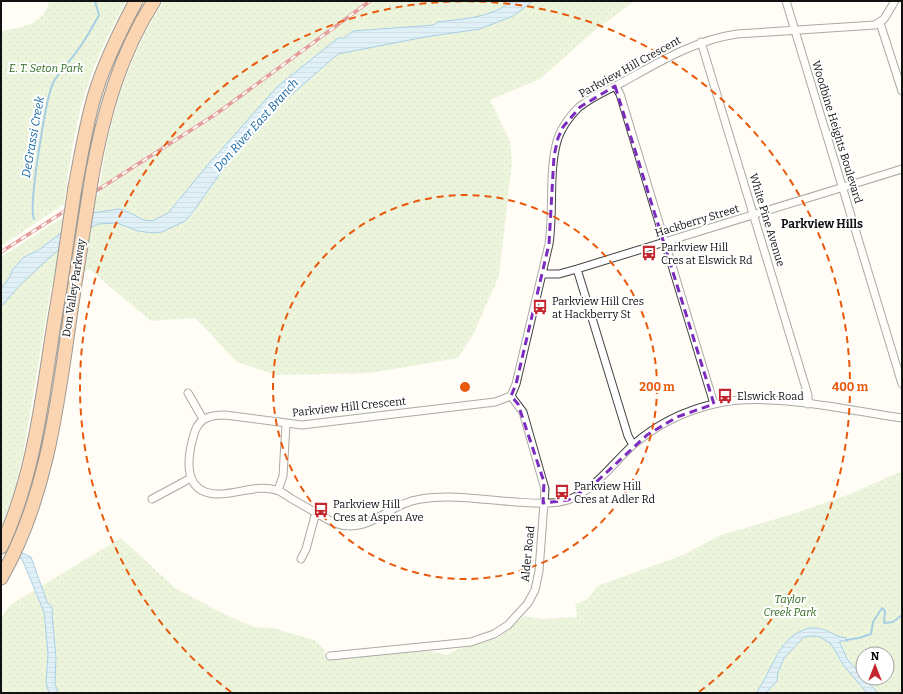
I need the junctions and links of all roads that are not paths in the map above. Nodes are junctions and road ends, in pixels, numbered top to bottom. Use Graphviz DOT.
graph roads {
  1 [pos="136,1"];
  2 [pos="154,1"];
  3 [pos="786,1"];
  4 [pos="895,1"];
  5 [pos="880,23"];
  6 [pos="795,30"];
  7 [pos="701,42"];
  8 [pos="616,86"];
  9 [pos="902,91"];
  10 [pos="902,169"];
  11 [pos="842,187"];
  12 [pos="753,214"];
  13 [pos="664,242"];
  14 [pos="577,269"];
  15 [pos="543,274"];
  16 [pos="902,384"];
  17 [pos="188,393"];
  18 [pos="511,396"];
  19 [pos="714,404"];
  20 [pos="808,404"];
  21 [pos="902,418"];
  22 [pos="203,419"];
  23 [pos="286,424"];
  24 [pos="633,445"];
  25 [pos="191,478"];
  26 [pos="278,490"];
  27 [pos="152,499"];
  28 [pos="543,504"];
  29 [pos="316,512"];
  30 [pos="1,547"];
  31 [pos="301,558"];
  32 [pos="2,576"];
  33 [pos="330,656"];
  1 -- 30 [label="highway, Don Valley Parkway, bridge"];
  2 -- 32 [label="highway, Don Valley Parkway, bridge"];
  3 -- 6 [label="street, Woodbine Heights Boulevard"];
  4 -- 5 [label="street"];
  5 -- 6 [label="street, Parkview Hill Crescent"];
  5 -- 9 [label="street"];
  6 -- 7 [label="street, Parkview Hill Crescent"];
  6 -- 11 [label="street, Woodbine Heights Boulevard"];
  7 -- 8 [label="street, Parkview Hill Crescent"];
  7 -- 12 [label="street, White Pine Avenue"];
  8 -- 13 [label="street"];
  8 -- 15 [label="street, Parkview Hill Crescent"];
  10 -- 11 [label="street, Hackberry Street"];
  11 -- 12 [label="street, Hackberry Street"];
  11 -- 16 [label="street, Woodbine Heights Boulevard"];
  12 -- 13 [label="street, Hackberry Street"];
  12 -- 20 [label="street, White Pine Avenue"];
  13 -- 14 [label="street, Hackberry Street"];
  13 -- 19 [label="street"];
  14 -- 15 [label="street, Hackberry Street"];
  14 -- 24 [label="street"];
  15 -- 18 [label="street, Parkview Hill Crescent"];
  17 -- 22 [label="street"];
  18 -- 23 [label="street, Parkview Hill Crescent"];
  18 -- 28 [label="street, Alder Road"];
  19 -- 20 [label="street"];
  19 -- 24 [label="street"];
  20 -- 21 [label="street"];
  22 -- 23 [label="street, Parkview Hill Crescent"];
  22 -- 25 [label="street"];
  23 -- 26 [label="street"];
  24 -- 28 [label="street"];
  25 -- 26 [label="street"];
  25 -- 27 [label="street"];
  26 -- 29 [label="street"];
  28 -- 29 [label="street"];
  28 -- 33 [label="street, Alder Road"];
  29 -- 31 [label="street"];
}
